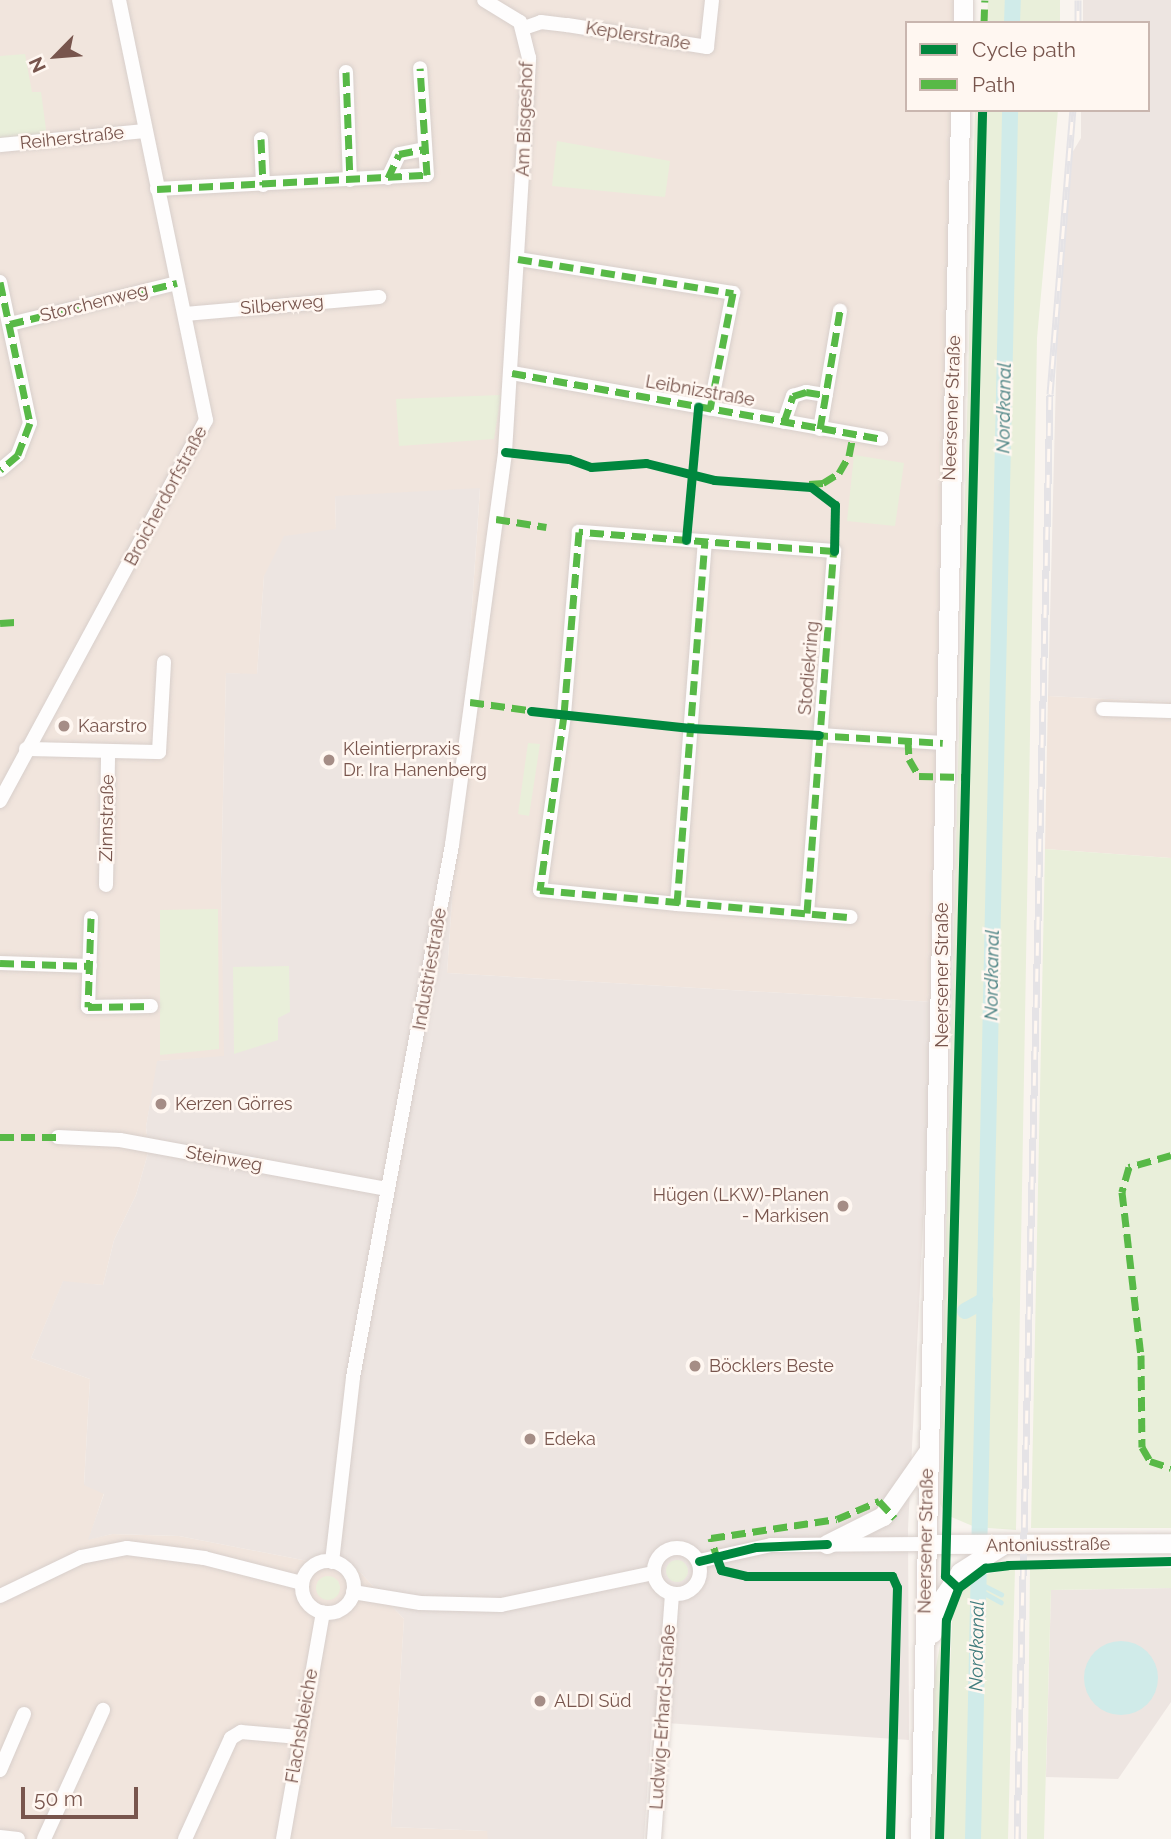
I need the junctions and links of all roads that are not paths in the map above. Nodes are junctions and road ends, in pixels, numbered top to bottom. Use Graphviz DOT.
graph roads {
  1 [pos="119,0"];
  2 [pos="484,0"];
  3 [pos="712,0"];
  4 [pos="963,0"];
  5 [pos="963,21"];
  6 [pos="524,28"];
  7 [pos="421,68"];
  8 [pos="346,72"];
  9 [pos="960,112"];
  10 [pos="145,131"];
  11 [pos="261,139"];
  12 [pos="0,145"];
  13 [pos="425,149"];
  14 [pos="388,178"];
  15 [pos="350,180"];
  16 [pos="263,185"];
  17 [pos="157,189"];
  18 [pos="518,259"];
  19 [pos="0,282"];
  20 [pos="177,283"];
  21 [pos="379,297"];
  22 [pos="840,311"];
  23 [pos="185,314"];
  24 [pos="10,324"];
  25 [pos="512,373"];
  26 [pos="826,395"];
  27 [pos="710,409"];
  28 [pos="784,422"];
  29 [pos="820,429"];
  30 [pos="881,439"];
  31 [pos="0,470"];
  32 [pos="705,541"];
  33 [pos="164,662"];
  34 [pos="1102,709"];
  35 [pos="1171,711"];
  36 [pos="819,735"];
  37 [pos="943,743"];
  38 [pos="26,750"];
  39 [pos="108,751"];
  40 [pos="0,801"];
  41 [pos="106,885"];
  42 [pos="677,905"];
  43 [pos="807,913"];
  44 [pos="851,917"];
  45 [pos="91,918"];
  46 [pos="0,963"];
  47 [pos="90,966"];
  48 [pos="150,1006"];
  49 [pos="58,1138"];
  50 [pos="388,1189"];
  51 [pos="927,1452"];
  52 [pos="1171,1543"];
  53 [pos="827,1544"];
  54 [pos="926,1544"];
  55 [pos="1002,1545"];
  56 [pos="699,1561"];
  57 [pos="332,1562"];
  58 [pos="653,1573"];
  59 [pos="302,1583"];
  60 [pos="353,1592"];
  61 [pos="672,1594"];
  62 [pos="0,1596"];
  63 [pos="323,1613"];
  64 [pos="925,1669"];
  65 [pos="103,1710"];
  66 [pos="24,1714"];
  67 [pos="299,1737"];
  68 [pos="0,1770"];
  69 [pos="0,1837"];
  70 [pos="14,1839"];
  71 [pos="44,1839"];
  72 [pos="185,1839"];
  73 [pos="283,1839"];
  74 [pos="654,1839"];
  75 [pos="920,1839"];
  1 -- 10 [label="street, Broicherdorfstraße"];
  2 -- 6 [label="street"];
  3 -- 6 [label="street, Keplerstraße"];
  4 -- 5 [label="main road"];
  6 -- 18 [label="street, Am Bisgeshof"];
  7 -- 13 [label="street"];
  8 -- 15 [label="street"];
  9 -- 37 [label="main road, Neersener Straße"];
  10 -- 12 [label="street, Reiherstraße"];
  10 -- 17 [label="street, Broicherdorfstraße"];
  11 -- 16 [label="street"];
  13 -- 14 [label="street"];
  13 -- 14 [label="street"];
  14 -- 15 [label="street"];
  15 -- 16 [label="street"];
  16 -- 17 [label="street"];
  17 -- 20 [label="street, Broicherdorfstraße"];
  18 -- 25 [label="street, Am Bisgeshof"];
  18 -- 27 [label="street, Leibnizstraße"];
  19 -- 24 [label="street"];
  20 -- 23 [label="street, Broicherdorfstraße"];
  20 -- 24 [label="street, Storchenweg"];
  21 -- 23 [label="street, Silberweg"];
  22 -- 26 [label="street"];
  23 -- 38 [label="street, Broicherdorfstraße"];
  24 -- 31 [label="street"];
  25 -- 27 [label="street, Leibnizstraße"];
  25 -- 50 [label="street, Industriestraße"];
  26 -- 28 [label="street"];
  26 -- 29 [label="street"];
  27 -- 28 [label="street, Leibnizstraße"];
  28 -- 29 [label="street, Leibnizstraße"];
  29 -- 30 [label="street, Leibnizstraße"];
  32 -- 36 [label="street, Stodiekring"];
  32 -- 42 [label="street"];
  32 -- 42 [label="street, Stodiekring"];
  33 -- 39 [label="street, Zinnstraße"];
  34 -- 35 [label="street"];
  36 -- 37 [label="street, Stodiekring"];
  36 -- 43 [label="street, Stodiekring"];
  37 -- 51 [label="main road, Neersener Straße"];
  38 -- 39 [label="street, Zinnstraße"];
  38 -- 40 [label="street, Broicherdorfstraße"];
  39 -- 41 [label="street, Zinnstraße"];
  42 -- 43 [label="street, Stodiekring"];
  43 -- 44 [label="street, Stodiekring"];
  45 -- 47 [label="street"];
  46 -- 47 [label="street"];
  47 -- 48 [label="street"];
  49 -- 50 [label="street, Steinweg"];
  50 -- 57 [label="street, Industriestraße"];
  51 -- 53 [label="main road"];
  51 -- 54 [label="main road, Neersener Straße"];
  52 -- 55 [label="main road, Antoniusstraße"];
  53 -- 54 [label="street"];
  53 -- 56 [label="street"];
  54 -- 55 [label="main road, Antoniusstraße"];
  54 -- 64 [label="main road, Neersener Straße"];
  55 -- 64 [label="main road"];
  56 -- 58 [label="street"];
  56 -- 61 [label="street"];
  57 -- 59 [label="street"];
  57 -- 60 [label="street"];
  58 -- 60 [label="street"];
  58 -- 61 [label="street"];
  59 -- 62 [label="street"];
  59 -- 63 [label="street"];
  60 -- 63 [label="street"];
  61 -- 74 [label="street, Ludwig-Erhard-Straße"];
  63 -- 67 [label="street, Flachsbleiche"];
  64 -- 75 [label="main road, Neersener Straße"];
  65 -- 71 [label="street"];
  66 -- 68 [label="street"];
  67 -- 72 [label="street"];
  67 -- 73 [label="street, Flachsbleiche"];
  69 -- 70 [label="street"];
}
